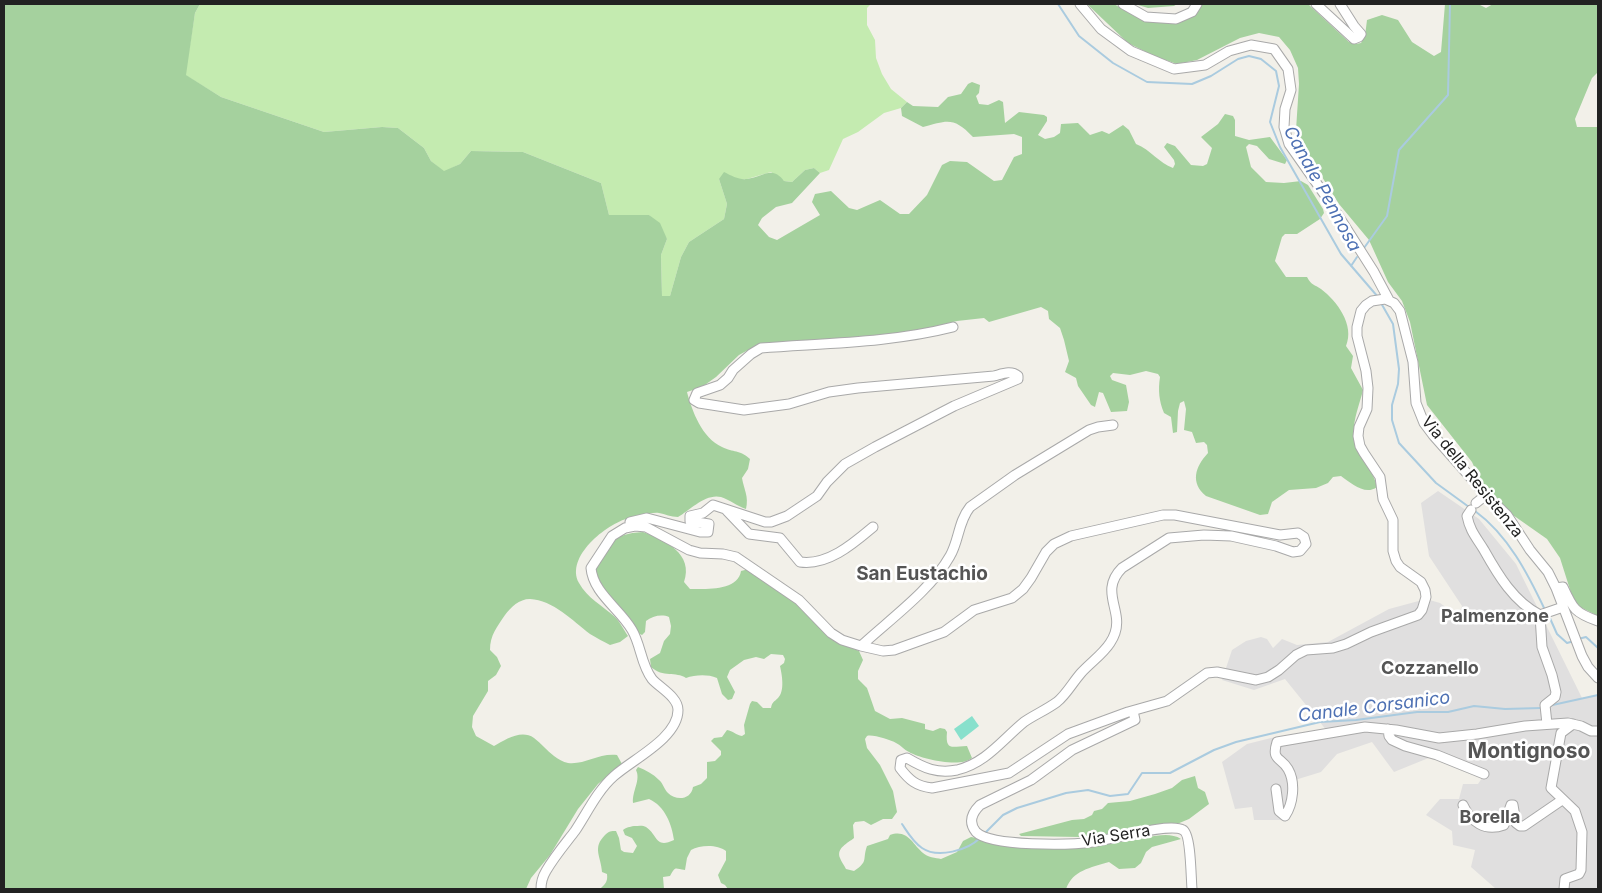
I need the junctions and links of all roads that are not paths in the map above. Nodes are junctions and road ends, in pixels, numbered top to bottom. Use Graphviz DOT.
graph roads {
  1 [pos="1080,4"];
  2 [pos="1123,4"];
  3 [pos="1197,4"];
  4 [pos="1316,4"];
  5 [pos="1340,4"];
  6 [pos="1387,300"];
  7 [pos="953,327"];
  8 [pos="1113,425"];
  9 [pos="1486,495"];
  10 [pos="725,508"];
  11 [pos="873,527"];
  12 [pos="625,528"];
  13 [pos="1556,588"];
  14 [pos="1559,609"];
  15 [pos="1540,615"];
  16 [pos="1598,621"];
  17 [pos="861,646"];
  18 [pos="1598,678"];
  19 [pos="1133,711"];
  20 [pos="1547,724"];
  21 [pos="1573,724"];
  22 [pos="1388,729"];
  23 [pos="1598,731"];
  24 [pos="1484,774"];
  25 [pos="1276,789"];
  26 [pos="1562,800"];
  27 [pos="1463,805"];
  28 [pos="541,889"];
  29 [pos="1192,889"];
  30 [pos="1564,889"];
  1 -- 6 [label="street, Via della Resistenza"];
  2 -- 3 [label="street"];
  4 -- 5 [label="street"];
  6 -- 9 [label="street, Via della Resistenza"];
  6 -- 19 [label="street"];
  7 -- 10 [label="street"];
  8 -- 17 [label="street"];
  9 -- 13 [label="street, Via della Resistenza"];
  9 -- 15 [label="street"];
  10 -- 11 [label="street"];
  10 -- 12 [label="street"];
  12 -- 17 [label="street"];
  12 -- 28 [label="street"];
  13 -- 14 [label="street, Via della Resistenza"];
  13 -- 16 [label="street"];
  14 -- 15 [label="street"];
  14 -- 18 [label="street, Via della Resistenza"];
  15 -- 20 [label="street"];
  17 -- 19 [label="street"];
  19 -- 29 [label="street, Via Serra"];
  20 -- 21 [label="street"];
  20 -- 22 [label="street"];
  21 -- 23 [label="street"];
  21 -- 26 [label="street"];
  22 -- 24 [label="street"];
  22 -- 25 [label="street"];
  26 -- 27 [label="street"];
  26 -- 30 [label="street"];
}
